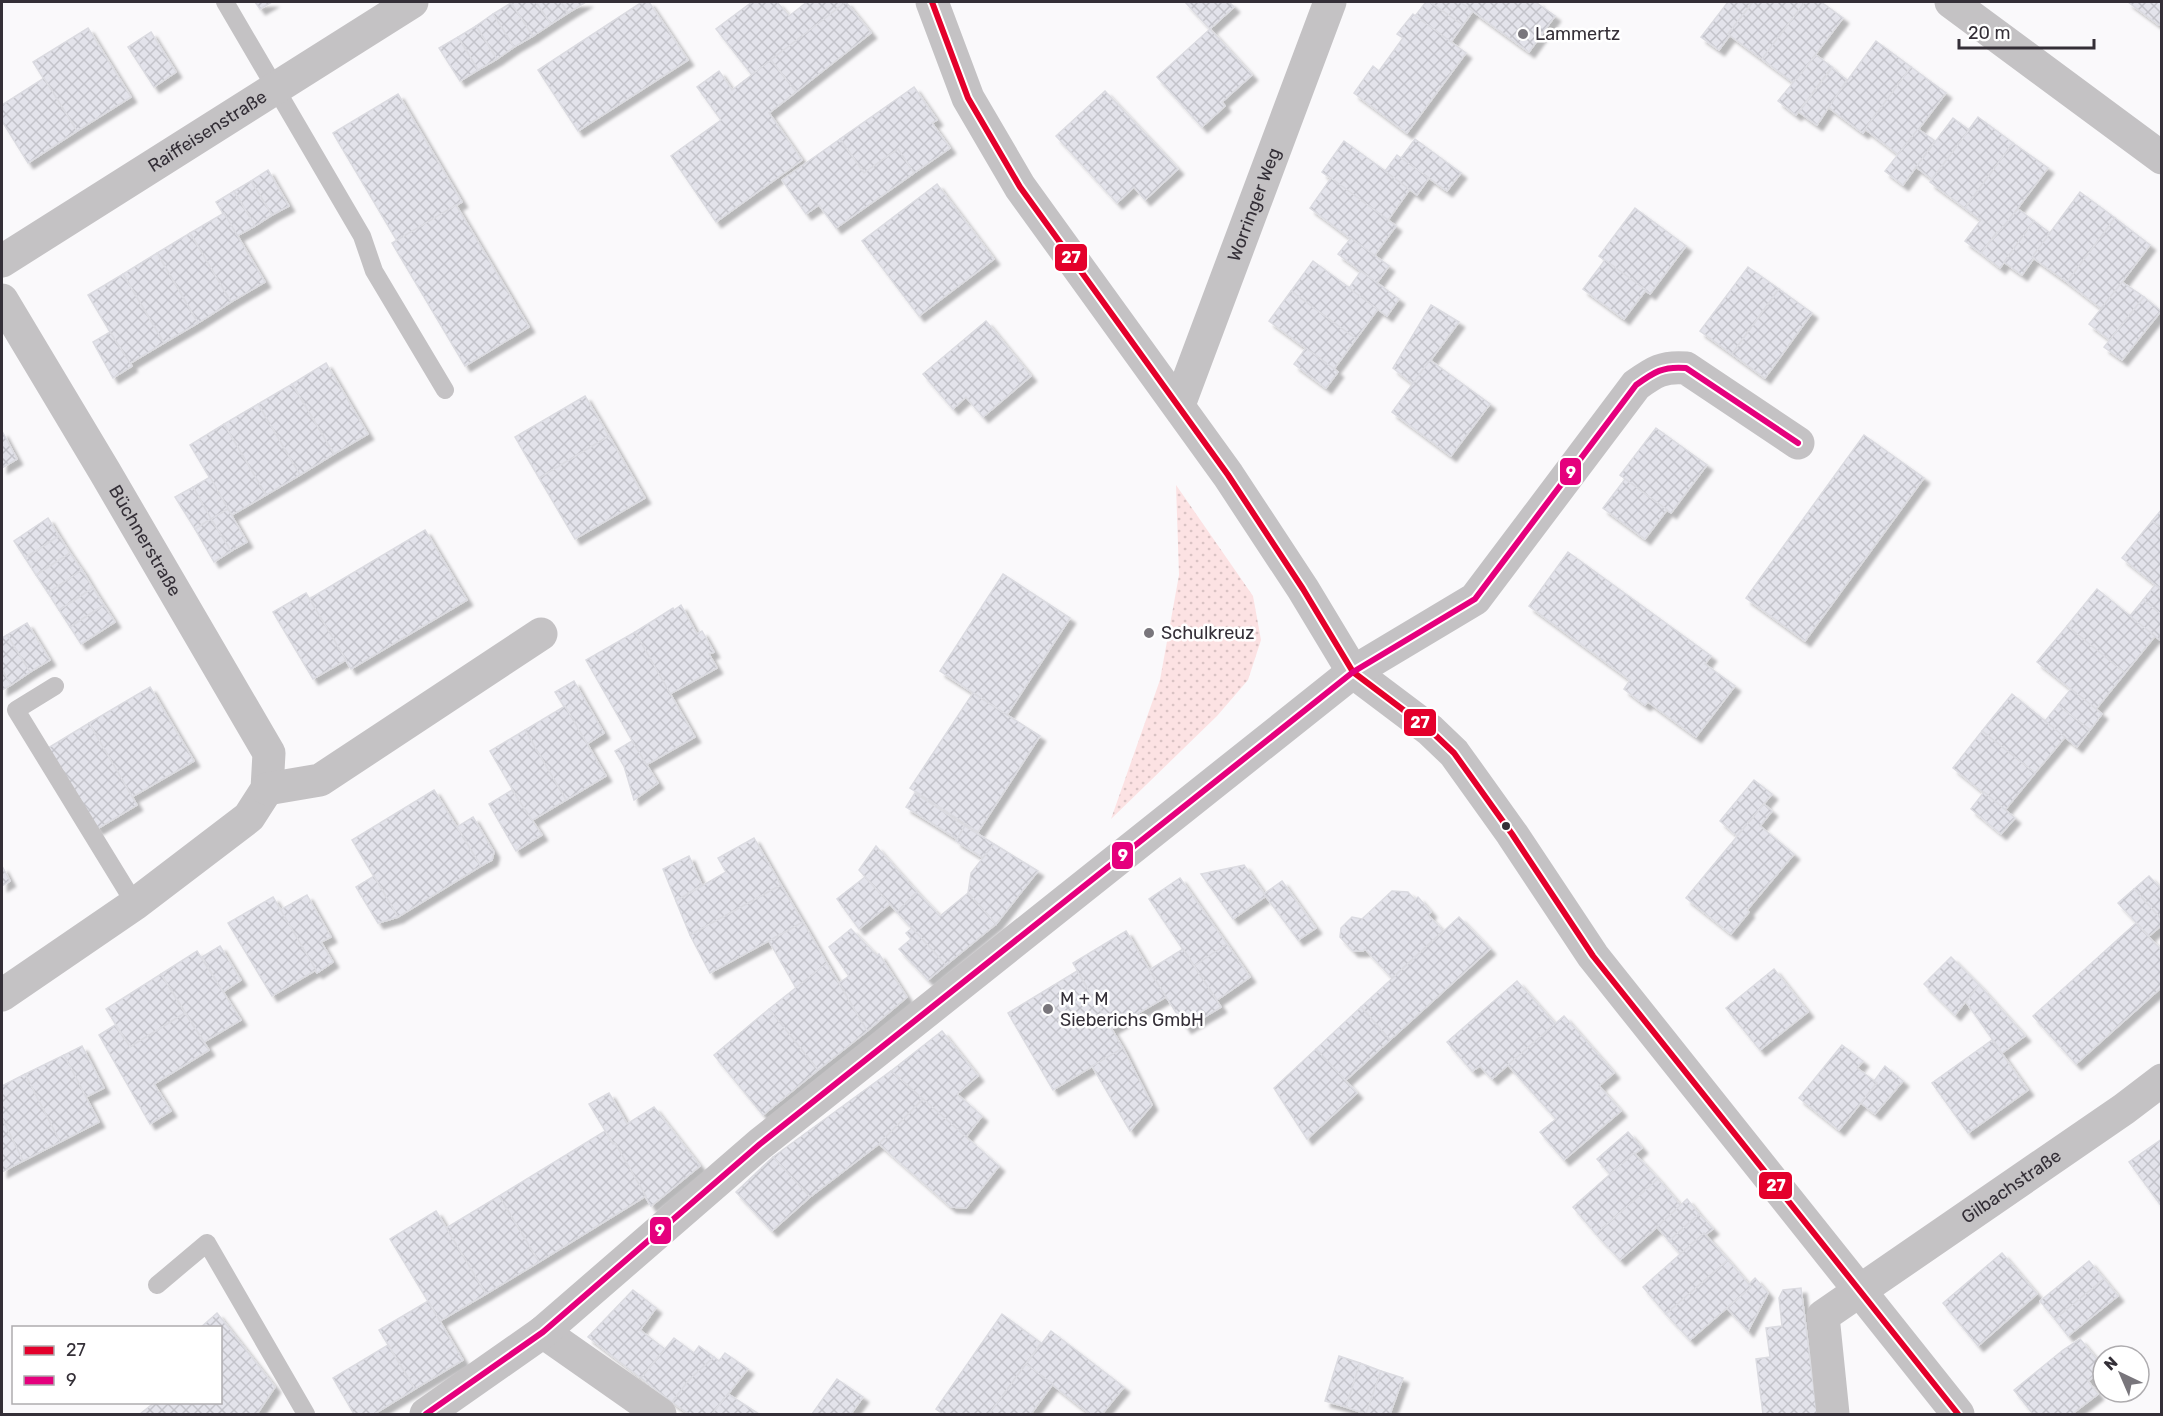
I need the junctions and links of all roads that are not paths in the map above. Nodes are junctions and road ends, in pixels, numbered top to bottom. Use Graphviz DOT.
graph roads {
  1 [pos="225,2"];
  2 [pos="412,2"];
  3 [pos="932,2"];
  4 [pos="1330,2"];
  5 [pos="1951,2"];
  6 [pos="276,88"];
  7 [pos="2162,158"];
  8 [pos="2,261"];
  9 [pos="2,300"];
  10 [pos="445,390"];
  11 [pos="1179,405"];
  12 [pos="1798,443"];
  13 [pos="541,634"];
  14 [pos="1353,672"];
  15 [pos="55,686"];
  16 [pos="267,789"];
  17 [pos="135,904"];
  18 [pos="2,995"];
  19 [pos="2162,1080"];
  20 [pos="157,1285"];
  21 [pos="1859,1291"];
  22 [pos="543,1332"];
  23 [pos="306,1414"];
  24 [pos="426,1414"];
  25 [pos="660,1414"];
  26 [pos="1833,1414"];
  27 [pos="1958,1414"];
  1 -- 6 [label="lane"];
  2 -- 6 [label="street, Raiffeisenstraße"];
  3 -- 11 [label="street"];
  4 -- 11 [label="street, Worringer Weg"];
  5 -- 7 [label="street"];
  6 -- 8 [label="street, Raiffeisenstraße"];
  6 -- 10 [label="lane"];
  9 -- 16 [label="street, Büchnerstraße"];
  11 -- 14 [label="street"];
  12 -- 14 [label="street"];
  13 -- 16 [label="street"];
  14 -- 21 [label="street"];
  14 -- 22 [label="street"];
  15 -- 17 [label="lane"];
  16 -- 17 [label="street, Büchnerstraße"];
  17 -- 18 [label="street, Büchnerstraße"];
  19 -- 21 [label="street, Gilbachstraße"];
  20 -- 23 [label="lane"];
  21 -- 26 [label="street, Gilbachstraße"];
  21 -- 27 [label="street"];
  22 -- 24 [label="street"];
  22 -- 25 [label="street"];
}
